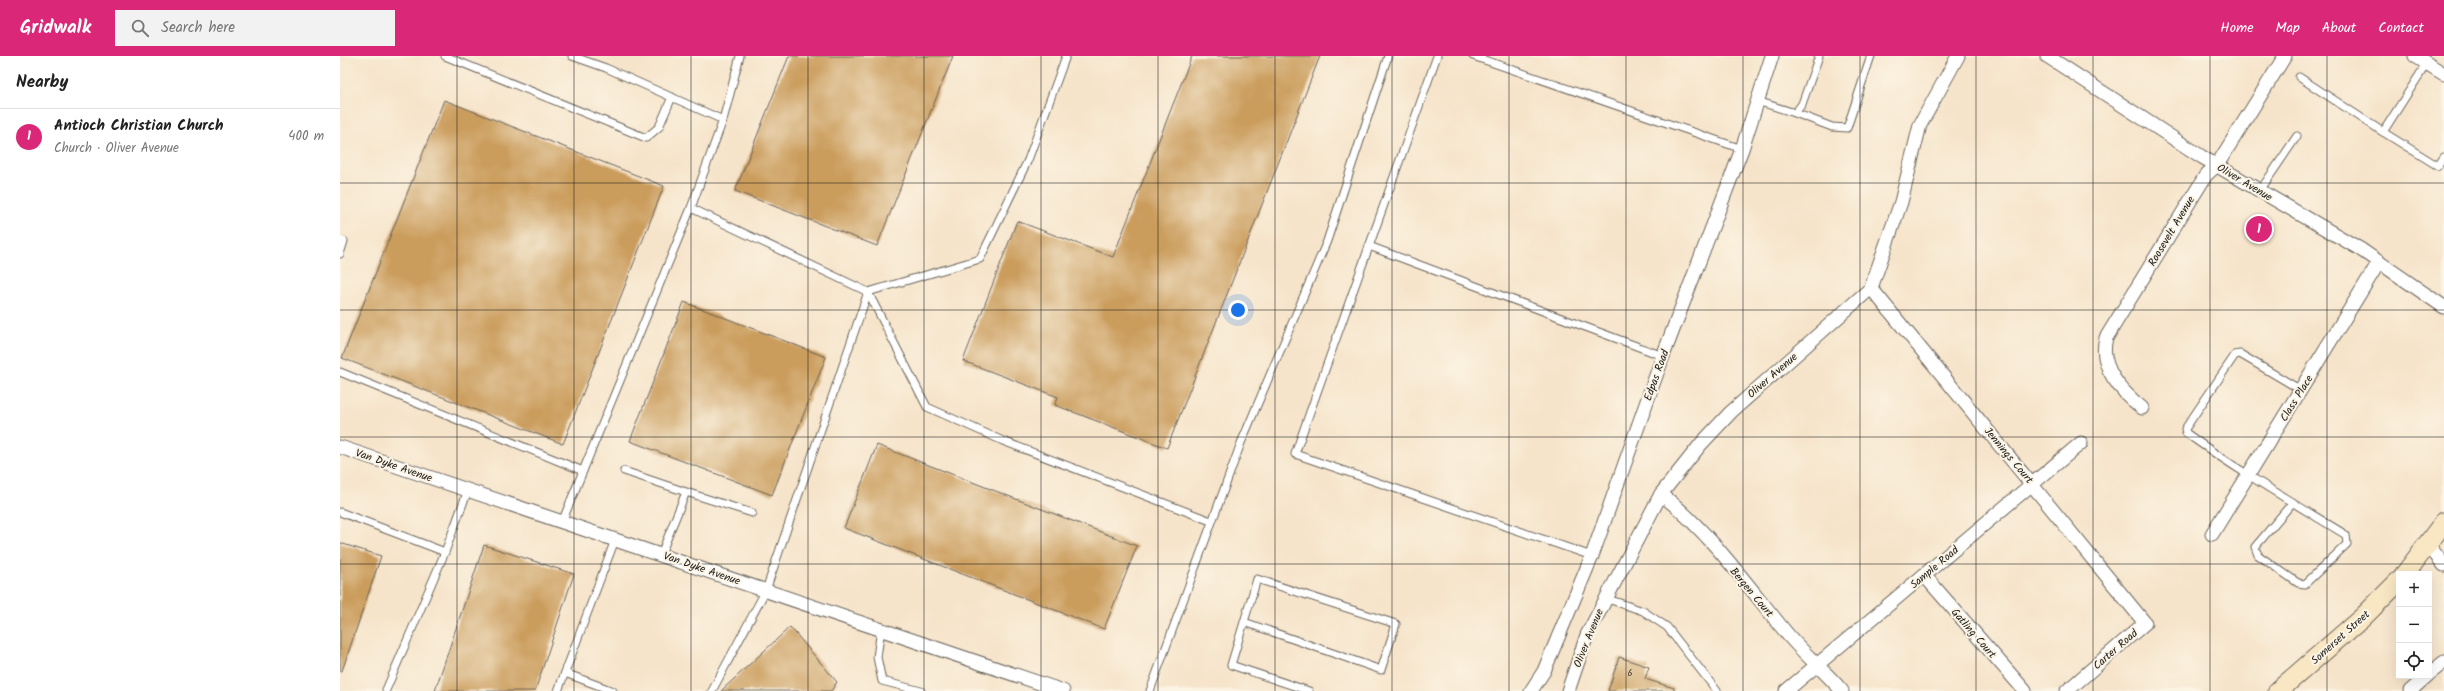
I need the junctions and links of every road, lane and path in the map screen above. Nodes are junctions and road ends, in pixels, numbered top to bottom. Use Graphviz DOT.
graph roads {
  1 [pos="445,56"];
  2 [pos="572,56"];
  3 [pos="740,56"];
  4 [pos="1066,56"];
  5 [pos="1388,56"];
  6 [pos="1437,56"];
  7 [pos="1473,56"];
  8 [pos="1772,56"];
  9 [pos="1819,56"];
  10 [pos="1871,56"];
  11 [pos="1958,56"];
  12 [pos="2046,56"];
  13 [pos="2285,56"];
  14 [pos="2415,56"];
  15 [pos="2427,63"];
  16 [pos="2444,74"];
  17 [pos="2299,77"];
  18 [pos="672,98"];
  19 [pos="1757,101"];
  20 [pos="1795,113"];
  21 [pos="723,120"];
  22 [pos="2383,132"];
  23 [pos="2297,136"];
  24 [pos="1742,149"];
  25 [pos="2444,158"];
  26 [pos="2217,165"];
  27 [pos="2259,192"];
  28 [pos="691,208"];
  29 [pos="340,240"];
  30 [pos="1369,246"];
  31 [pos="340,254"];
  32 [pos="2380,262"];
  33 [pos="1871,288"];
  34 [pos="868,292"];
  35 [pos="2444,307"];
  36 [pos="1662,356"];
  37 [pos="340,372"];
  38 [pos="2301,390"];
  39 [pos="2142,408"];
  40 [pos="2081,443"];
  41 [pos="340,447"];
  42 [pos="624,470"];
  43 [pos="583,471"];
  44 [pos="2249,474"];
  45 [pos="2033,484"];
  46 [pos="468,490"];
  47 [pos="686,492"];
  48 [pos="1661,494"];
  49 [pos="2293,502"];
  50 [pos="340,512"];
  51 [pos="752,513"];
  52 [pos="1211,521"];
  53 [pos="562,522"];
  54 [pos="2444,522"];
  55 [pos="2212,534"];
  56 [pos="615,540"];
  57 [pos="2428,545"];
  58 [pos="445,552"];
  59 [pos="661,554"];
  60 [pos="1592,556"];
  61 [pos="2444,565"];
  62 [pos="2407,571"];
  63 [pos="1924,575"];
  64 [pos="2396,584"];
  65 [pos="766,590"];
  66 [pos="1605,598"];
  67 [pos="1244,622"];
  68 [pos="2145,623"];
  69 [pos="881,629"];
  70 [pos="2444,662"];
  71 [pos="1817,665"];
  72 [pos="2432,672"];
  73 [pos="565,673"];
  74 [pos="2424,679"];
  75 [pos="386,690"];
  76 [pos="558,691"];
  77 [pos="613,691"];
  78 [pos="712,691"];
  79 [pos="921,691"];
  80 [pos="1063,691"];
  81 [pos="1150,691"];
  82 [pos="1309,691"];
  83 [pos="1531,691"];
  84 [pos="1568,691"];
  85 [pos="1717,691"];
  86 [pos="1786,691"];
  87 [pos="1842,691"];
  88 [pos="2025,691"];
  89 [pos="2067,691"];
  90 [pos="2278,691"];
  91 [pos="2410,691"];
  1 -- 18 [label="lane"];
  2 -- 18 [label="lane"];
  3 -- 21 [label="lane"];
  4 -- 34 [label="lane"];
  5 -- 52 [label="lane"];
  6 -- 30 [label="lane"];
  7 -- 24 [label="lane"];
  8 -- 19 [label="street, Edpas Road"];
  9 -- 20 [label="lane"];
  10 -- 20 [label="lane"];
  11 -- 33 [label="street, Oliver Avenue"];
  12 -- 26 [label="street, Oliver Avenue"];
  13 -- 26 [label="street, Roosevelt Avenue"];
  14 -- 15 [label="street"];
  15 -- 16 [label="street"];
  15 -- 22 [label="lane"];
  17 -- 22 [label="lane"];
  18 -- 21 [label="lane"];
  19 -- 20 [label="lane"];
  19 -- 24 [label="street, Edpas Road"];
  21 -- 28 [label="lane"];
  22 -- 25 [label="lane"];
  23 -- 27 [label="lane"];
  24 -- 36 [label="street, Edpas Road"];
  26 -- 27 [label="street, Oliver Avenue"];
  26 -- 39 [label="street, Roosevelt Avenue"];
  27 -- 32 [label="street, Oliver Avenue"];
  28 -- 34 [label="lane"];
  28 -- 43 [label="lane"];
  29 -- 31 [label="lane"];
  30 -- 36 [label="lane"];
  30 -- 60 [label="lane"];
  32 -- 35 [label="street, Oliver Avenue"];
  32 -- 38 [label="street, Class Place"];
  33 -- 45 [label="street, Jennings Court"];
  33 -- 48 [label="street, Oliver Avenue"];
  34 -- 52 [label="lane"];
  34 -- 65 [label="lane"];
  36 -- 60 [label="street, Edpas Road"];
  37 -- 43 [label="lane"];
  38 -- 44 [label="street, Class Place"];
  38 -- 44 [label="lane"];
  40 -- 45 [label="street, Sample Road"];
  41 -- 46 [label="street, Van Dyke Avenue"];
  42 -- 47 [label="lane"];
  43 -- 53 [label="lane"];
  44 -- 49 [label="lane"];
  44 -- 55 [label="street, Class Place"];
  45 -- 63 [label="street, Sample Road"];
  45 -- 68 [label="street, Jennings Court"];
  46 -- 53 [label="street, Van Dyke Avenue"];
  46 -- 58 [label="lane"];
  47 -- 51 [label="lane"];
  47 -- 59 [label="lane"];
  48 -- 66 [label="street, Oliver Avenue"];
  48 -- 71 [label="street, Bergen Court"];
  49 -- 49 [label="lane"];
  50 -- 58 [label="lane"];
  52 -- 81 [label="lane"];
  53 -- 56 [label="street, Van Dyke Avenue"];
  54 -- 57 [label="main road"];
  56 -- 59 [label="street, Van Dyke Avenue"];
  56 -- 73 [label="lane"];
  57 -- 61 [label="street"];
  57 -- 62 [label="main road"];
  58 -- 75 [label="lane"];
  59 -- 65 [label="street, Van Dyke Avenue"];
  60 -- 83 [label="street, Edpas Road"];
  63 -- 71 [label="street, Sample Road"];
  63 -- 88 [label="street, Gatling Court"];
  64 -- 90 [label="main road, Somerset Street"];
  65 -- 69 [label="street, Van Dyke Avenue"];
  65 -- 78 [label="lane"];
  66 -- 84 [label="street, Oliver Avenue"];
  66 -- 85 [label="lane"];
  67 -- 67 [label="lane"];
  67 -- 82 [label="lane"];
  68 -- 89 [label="street, Carter Road"];
  69 -- 79 [label="lane"];
  69 -- 80 [label="street, Van Dyke Avenue"];
  70 -- 72 [label="street"];
  71 -- 86 [label="street, Sample Road"];
  71 -- 87 [label="street, Bergen Court"];
  73 -- 76 [label="lane"];
  73 -- 77 [label="lane"];
  74 -- 91 [label="street"];
}
